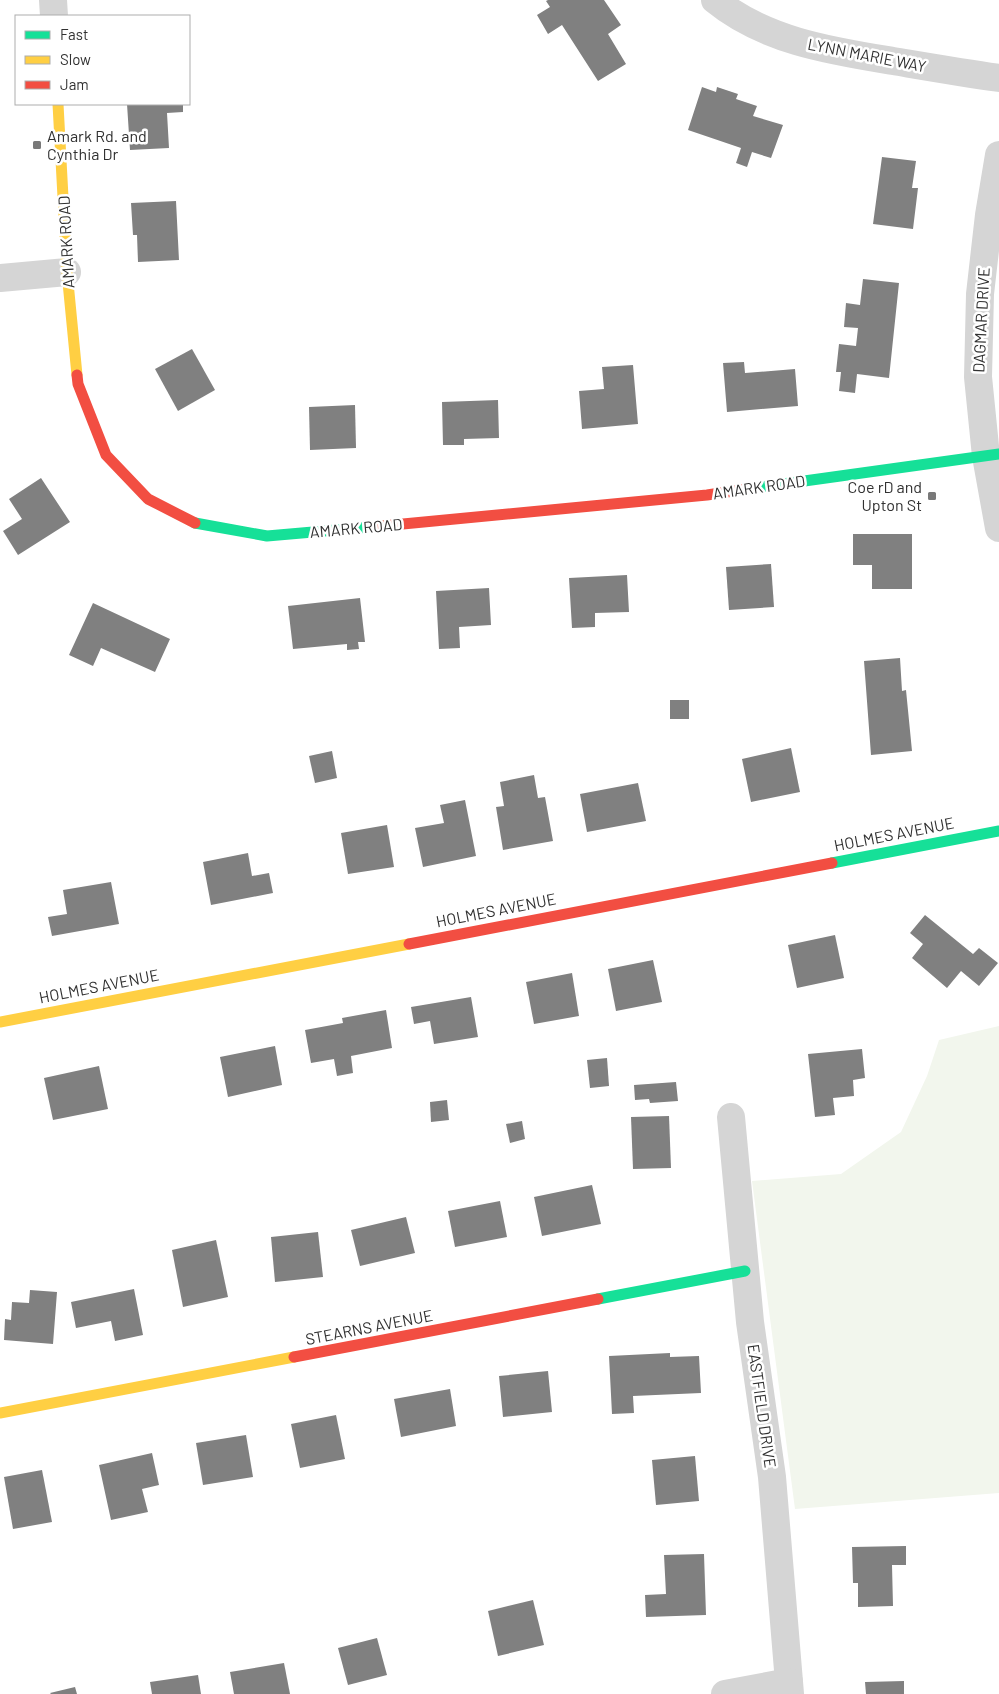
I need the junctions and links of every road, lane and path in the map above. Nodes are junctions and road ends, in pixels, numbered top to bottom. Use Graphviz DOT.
graph roads {
  1 [pos="53,0"];
  2 [pos="715,0"];
  3 [pos="54,15"];
  4 [pos="999,78"];
  5 [pos="58,105"];
  6 [pos="999,155"];
  7 [pos="66,272"];
  8 [pos="0,278"];
  9 [pos="992,455"];
  10 [pos="999,528"];
  11 [pos="999,831"];
  12 [pos="0,1022"];
  13 [pos="731,1117"];
  14 [pos="745,1271"];
  15 [pos="0,1413"];
  16 [pos="790,1688"];
  17 [pos="725,1694"];
  1 -- 3 [label="street"];
  2 -- 4 [label="street, LYNN MARIE WAY"];
  5 -- 7 [label="street, AMARK ROAD"];
  6 -- 9 [label="street, DAGMAR DRIVE"];
  7 -- 8 [label="street"];
  7 -- 9 [label="street, AMARK ROAD"];
  9 -- 10 [label="street, DAGMAR DRIVE"];
  11 -- 12 [label="street, HOLMES AVENUE"];
  13 -- 14 [label="street, EASTFIELD DRIVE"];
  14 -- 15 [label="street, STEARNS AVENUE"];
  14 -- 16 [label="street, EASTFIELD DRIVE"];
  16 -- 17 [label="street"];
}
